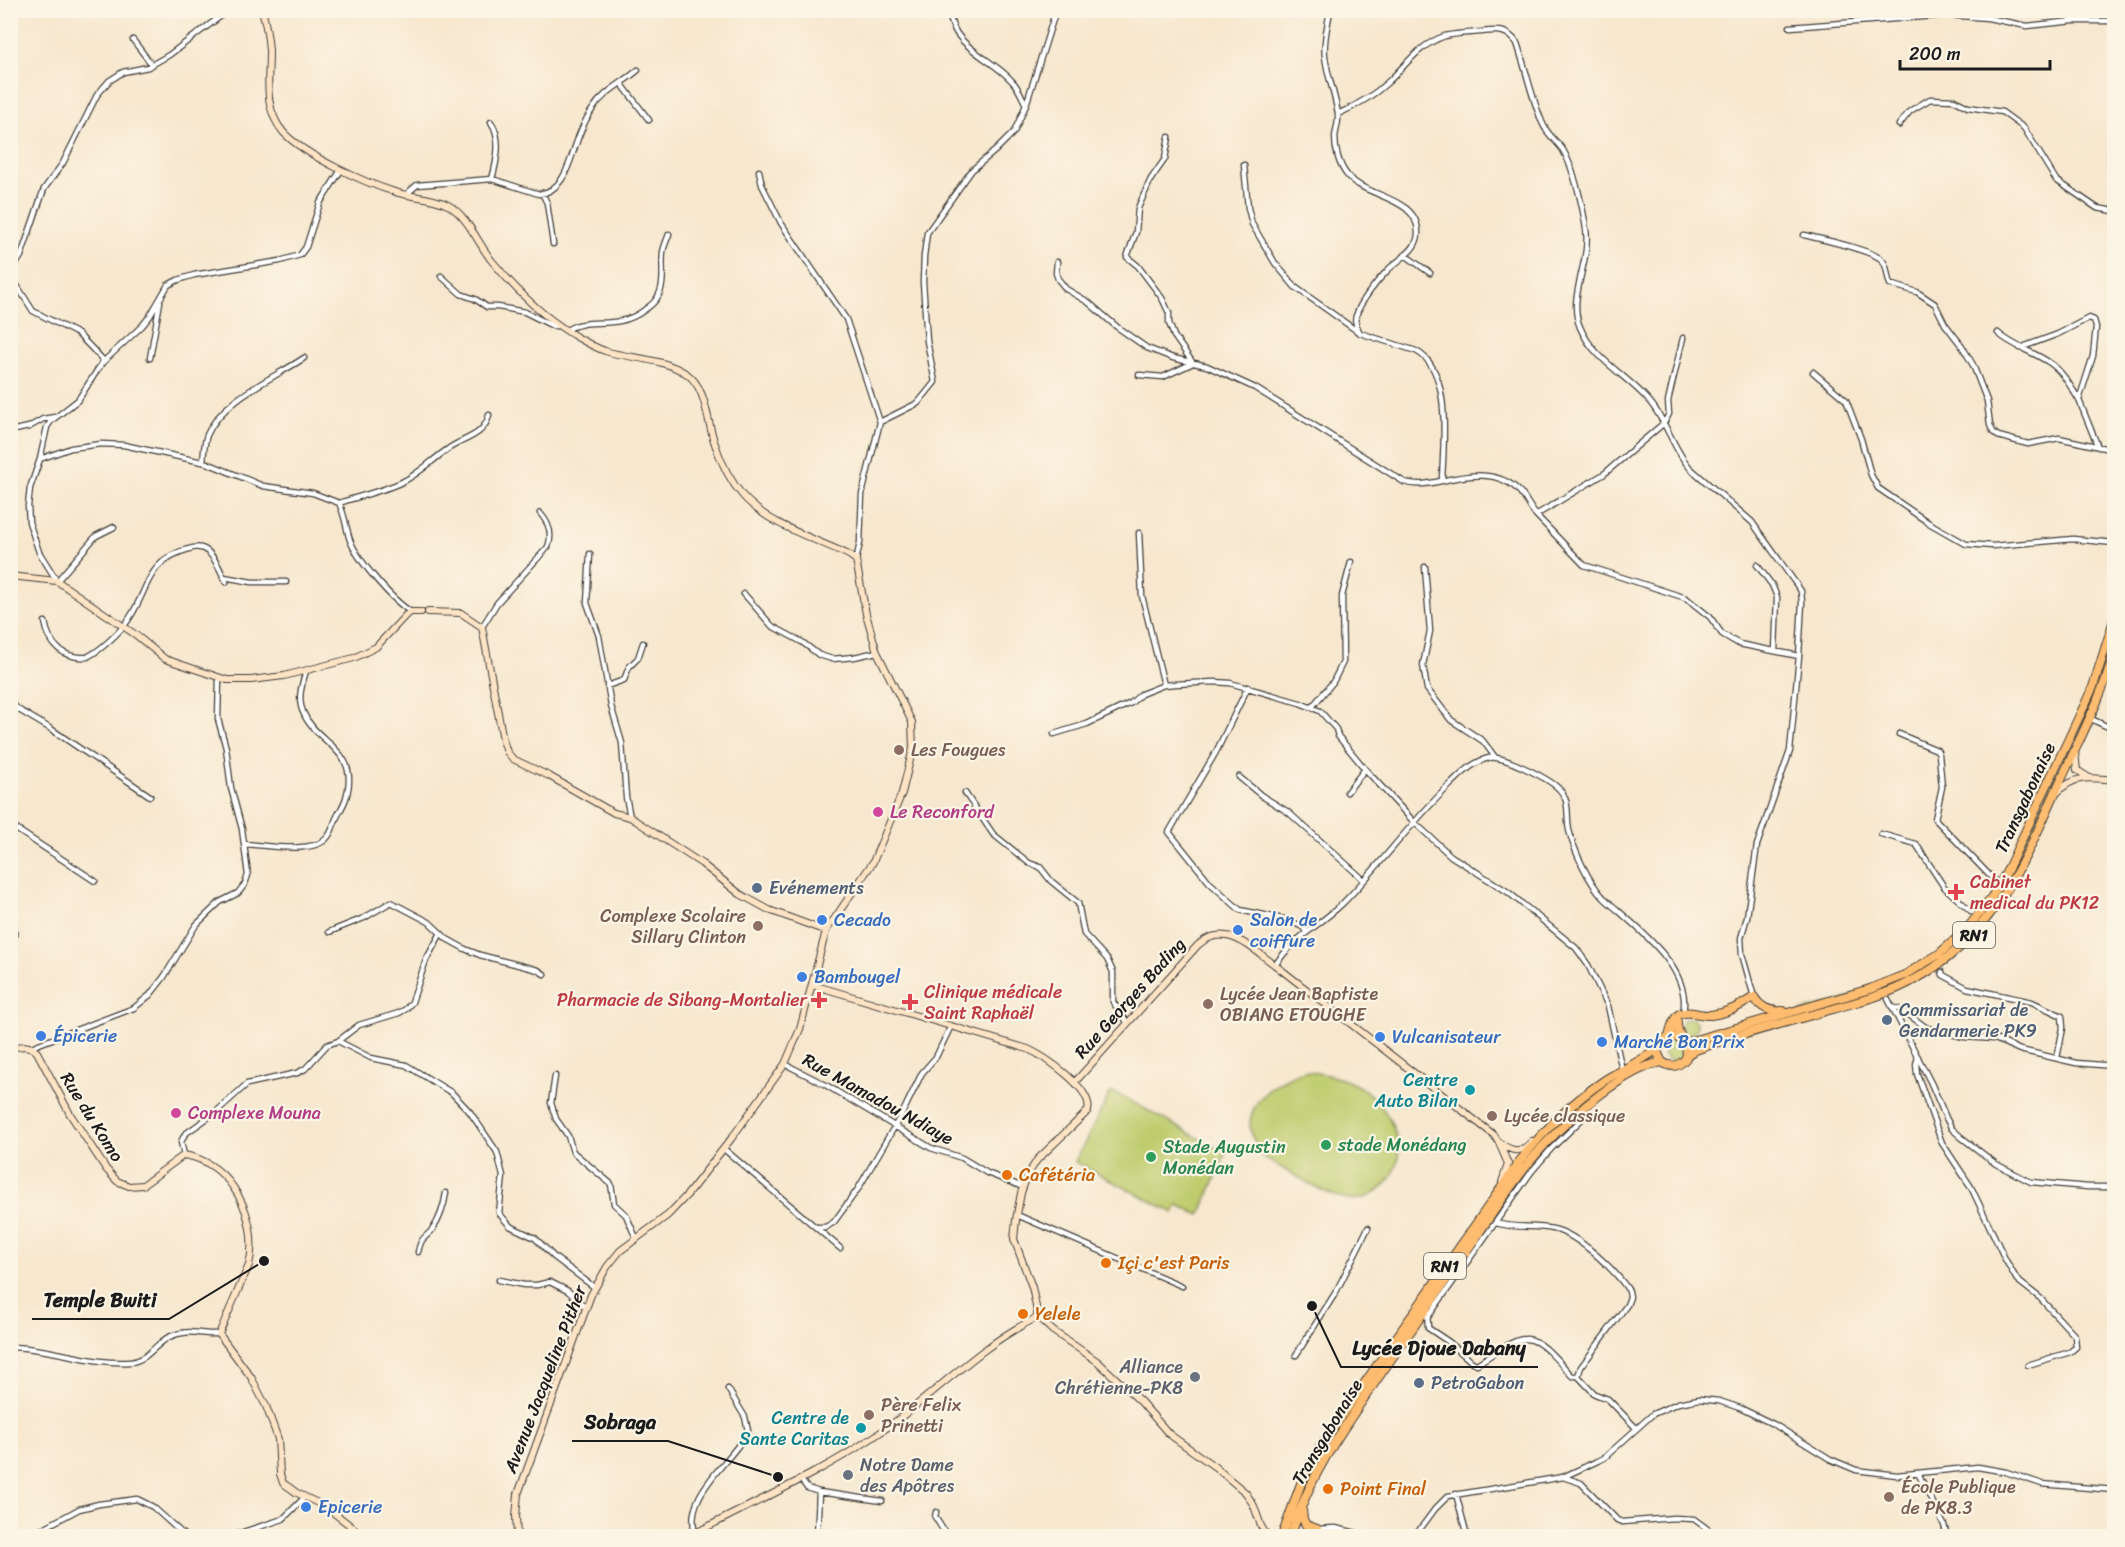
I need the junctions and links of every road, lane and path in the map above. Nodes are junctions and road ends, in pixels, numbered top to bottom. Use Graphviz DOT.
graph roads {
  1 [pos="229,10"];
  2 [pos="262,10"];
  3 [pos="949,10"];
  4 [pos="1056,10"];
  5 [pos="1330,10"];
  6 [pos="2115,21"];
  7 [pos="1790,27"];
  8 [pos="133,40"];
  9 [pos="152,65"];
  10 [pos="638,70"];
  11 [pos="621,83"];
  12 [pos="1026,105"];
  13 [pos="1338,114"];
  14 [pos="649,120"];
  15 [pos="491,122"];
  16 [pos="1899,125"];
  17 [pos="1169,137"];
  18 [pos="1244,165"];
  19 [pos="341,170"];
  20 [pos="759,171"];
  21 [pos="492,179"];
  22 [pos="542,194"];
  23 [pos="408,195"];
  24 [pos="2115,211"];
  25 [pos="669,234"];
  26 [pos="1804,235"];
  27 [pos="553,244"];
  28 [pos="1405,255"];
  29 [pos="1057,262"];
  30 [pos="1430,273"];
  31 [pos="441,276"];
  32 [pos="161,296"];
  33 [pos="559,326"];
  34 [pos="573,333"];
  35 [pos="1359,333"];
  36 [pos="1998,333"];
  37 [pos="1683,338"];
  38 [pos="2020,348"];
  39 [pos="150,358"];
  40 [pos="304,358"];
  41 [pos="104,361"];
  42 [pos="1193,363"];
  43 [pos="1813,372"];
  44 [pos="1139,375"];
  45 [pos="2079,400"];
  46 [pos="489,415"];
  47 [pos="55,417"];
  48 [pos="880,422"];
  49 [pos="1664,423"];
  50 [pos="10,431"];
  51 [pos="2098,447"];
  52 [pos="2115,450"];
  53 [pos="40,459"];
  54 [pos="203,462"];
  55 [pos="1442,481"];
  56 [pos="339,503"];
  57 [pos="540,513"];
  58 [pos="1536,515"];
  59 [pos="114,527"];
  60 [pos="1139,533"];
  61 [pos="2115,543"];
  62 [pos="590,554"];
  63 [pos="856,560"];
  64 [pos="1351,562"];
  65 [pos="1757,565"];
  66 [pos="1425,567"];
  67 [pos="10,576"];
  68 [pos="57,581"];
  69 [pos="286,582"];
  70 [pos="744,594"];
  71 [pos="411,612"];
  72 [pos="2115,620"];
  73 [pos="45,622"];
  74 [pos="124,626"];
  75 [pos="482,627"];
  76 [pos="643,644"];
  77 [pos="1774,651"];
  78 [pos="877,652"];
  79 [pos="2115,654"];
  80 [pos="1799,656"];
  81 [pos="306,671"];
  82 [pos="219,678"];
  83 [pos="607,686"];
  84 [pos="1164,686"];
  85 [pos="1248,687"];
  86 [pos="10,702"];
  87 [pos="1312,707"];
  88 [pos="2090,718"];
  89 [pos="2115,727"];
  90 [pos="1054,734"];
  91 [pos="1899,734"];
  92 [pos="2075,748"];
  93 [pos="1495,757"];
  94 [pos="1365,769"];
  95 [pos="1239,777"];
  96 [pos="2091,778"];
  97 [pos="2115,780"];
  98 [pos="1347,792"];
  99 [pos="965,793"];
  100 [pos="150,796"];
  101 [pos="2051,800"];
  102 [pos="630,817"];
  103 [pos="1414,822"];
  104 [pos="10,825"];
  105 [pos="1881,834"];
  106 [pos="244,844"];
  107 [pos="1364,879"];
  108 [pos="1993,879"];
  109 [pos="95,881"];
  110 [pos="1971,912"];
  111 [pos="13,923"];
  112 [pos="826,931"];
  113 [pos="329,932"];
  114 [pos="1305,932"];
  115 [pos="441,933"];
  116 [pos="10,942"];
  117 [pos="1275,964"];
  118 [pos="1942,972"];
  119 [pos="544,974"];
  120 [pos="813,985"];
  121 [pos="1754,997"];
  122 [pos="1888,999"];
  123 [pos="1892,1007"];
  124 [pos="1799,1010"];
  125 [pos="1683,1013"];
  126 [pos="1127,1022"];
  127 [pos="951,1026"];
  128 [pos="1669,1037"];
  129 [pos="338,1041"];
  130 [pos="1683,1041"];
  131 [pos="31,1047"];
  132 [pos="10,1048"];
  133 [pos="1658,1048"];
  134 [pos="1687,1055"];
  135 [pos="1918,1057"];
  136 [pos="2057,1058"];
  137 [pos="1662,1062"];
  138 [pos="785,1064"];
  139 [pos="2115,1066"];
  140 [pos="1622,1070"];
  141 [pos="555,1076"];
  142 [pos="1075,1082"];
  143 [pos="1580,1111"];
  144 [pos="895,1126"];
  145 [pos="1545,1130"];
  146 [pos="1499,1143"];
  147 [pos="724,1149"];
  148 [pos="184,1155"];
  149 [pos="1023,1187"];
  150 [pos="2115,1187"];
  151 [pos="446,1193"];
  152 [pos="1494,1195"];
  153 [pos="1017,1215"];
  154 [pos="1496,1223"];
  155 [pos="818,1227"];
  156 [pos="1368,1228"];
  157 [pos="636,1238"];
  158 [pos="840,1248"];
  159 [pos="418,1252"];
  160 [pos="1461,1267"];
  161 [pos="499,1280"];
  162 [pos="1182,1286"];
  163 [pos="594,1287"];
  164 [pos="585,1307"];
  165 [pos="1426,1308"];
  166 [pos="1038,1317"];
  167 [pos="1428,1317"];
  168 [pos="219,1334"];
  169 [pos="10,1347"];
  170 [pos="1296,1355"];
  171 [pos="2028,1365"];
  172 [pos="1578,1376"];
  173 [pos="728,1389"];
  174 [pos="1636,1428"];
  175 [pos="1918,1473"];
  176 [pos="1563,1477"];
  177 [pos="801,1480"];
  178 [pos="2115,1490"];
  179 [pos="819,1492"];
  180 [pos="1456,1494"];
  181 [pos="305,1497"];
  182 [pos="882,1501"];
  183 [pos="1302,1503"];
  184 [pos="936,1512"];
  185 [pos="1317,1529"];
  186 [pos="1283,1532"];
  187 [pos="29,1536"];
  188 [pos="185,1536"];
  189 [pos="231,1536"];
  190 [pos="364,1536"];
  191 [pos="517,1536"];
  192 [pos="694,1536"];
  193 [pos="817,1536"];
  194 [pos="948,1536"];
  195 [pos="1267,1536"];
  196 [pos="1275,1536"];
  197 [pos="1291,1536"];
  198 [pos="1301,1536"];
  199 [pos="1369,1536"];
  200 [pos="1415,1536"];
  201 [pos="1467,1536"];
  202 [pos="1717,1536"];
  203 [pos="1947,1536"];
  1 -- 9 [label="street"];
  2 -- 19 [label="street"];
  3 -- 12 [label="street"];
  4 -- 12 [label="street"];
  5 -- 13 [label="street"];
  6 -- 7 [label="street"];
  8 -- 9 [label="street"];
  9 -- 41 [label="street"];
  10 -- 11 [label="street"];
  11 -- 14 [label="street"];
  11 -- 22 [label="street"];
  12 -- 48 [label="street"];
  13 -- 28 [label="street"];
  13 -- 49 [label="street"];
  15 -- 21 [label="street"];
  16 -- 24 [label="street"];
  17 -- 42 [label="street"];
  18 -- 35 [label="street"];
  19 -- 23 [label="street"];
  19 -- 32 [label="street"];
  20 -- 48 [label="street"];
  21 -- 22 [label="street"];
  21 -- 23 [label="street"];
  22 -- 27 [label="street"];
  23 -- 33 [label="street"];
  25 -- 34 [label="street"];
  26 -- 51 [label="street"];
  28 -- 30 [label="street"];
  28 -- 35 [label="street"];
  29 -- 42 [label="street"];
  31 -- 33 [label="street"];
  32 -- 39 [label="street"];
  32 -- 41 [label="street"];
  33 -- 34 [label="street"];
  34 -- 63 [label="street"];
  35 -- 55 [label="street"];
  36 -- 38 [label="street"];
  37 -- 49 [label="street"];
  38 -- 45 [label="street"];
  38 -- 45 [label="street"];
  40 -- 54 [label="street"];
  41 -- 47 [label="street"];
  42 -- 44 [label="street"];
  42 -- 55 [label="street"];
  43 -- 61 [label="street"];
  45 -- 51 [label="street"];
  46 -- 56 [label="street"];
  47 -- 50 [label="street"];
  47 -- 53 [label="street"];
  48 -- 63 [label="street"];
  49 -- 58 [label="street"];
  49 -- 80 [label="street"];
  51 -- 52 [label="street"];
  53 -- 54 [label="street"];
  53 -- 68 [label="street"];
  54 -- 56 [label="street"];
  55 -- 58 [label="street"];
  56 -- 71 [label="street"];
  57 -- 75 [label="street"];
  58 -- 77 [label="street"];
  59 -- 68 [label="street"];
  60 -- 84 [label="street"];
  62 -- 83 [label="street"];
  63 -- 78 [label="street"];
  64 -- 87 [label="street"];
  65 -- 77 [label="street"];
  66 -- 93 [label="street"];
  67 -- 68 [label="street"];
  68 -- 74 [label="street"];
  69 -- 74 [label="street"];
  70 -- 78 [label="street"];
  71 -- 75 [label="street"];
  71 -- 81 [label="street"];
  72 -- 124 [label="highway, Transgabonaise / RN1"];
  73 -- 74 [label="street"];
  74 -- 82 [label="street"];
  75 -- 102 [label="street"];
  76 -- 83 [label="street"];
  77 -- 80 [label="street"];
  78 -- 112 [label="street"];
  79 -- 88 [label="highway, Transgabonaise / RN1"];
  80 -- 121 [label="street"];
  81 -- 82 [label="street"];
  81 -- 106 [label="street"];
  82 -- 106 [label="street"];
  83 -- 102 [label="street"];
  84 -- 85 [label="street"];
  84 -- 90 [label="street"];
  85 -- 87 [label="street"];
  85 -- 114 [label="street"];
  86 -- 100 [label="street"];
  87 -- 94 [label="street"];
  88 -- 89 [label="street"];
  88 -- 92 [label="highway, Transgabonaise / RN1"];
  91 -- 108 [label="street"];
  92 -- 96 [label="street"];
  92 -- 101 [label="highway, Transgabonaise / RN1"];
  93 -- 103 [label="street"];
  93 -- 125 [label="street"];
  94 -- 98 [label="street"];
  94 -- 103 [label="street"];
  95 -- 107 [label="street"];
  96 -- 97 [label="street"];
  96 -- 101 [label="street"];
  99 -- 126 [label="street"];
  101 -- 134 [label="highway, Transgabonaise / RN1"];
  102 -- 112 [label="street"];
  103 -- 107 [label="street"];
  103 -- 140 [label="street"];
  104 -- 109 [label="street"];
  105 -- 110 [label="street"];
  106 -- 131 [label="street"];
  107 -- 114 [label="street"];
  111 -- 116 [label="street"];
  112 -- 120 [label="street, Avenue Jacqueline Pither"];
  113 -- 115 [label="street"];
  114 -- 117 [label="street"];
  115 -- 119 [label="street"];
  115 -- 129 [label="street"];
  117 -- 126 [label="street, Rue Georges Bading"];
  117 -- 146 [label="street, Rue Georges Bading"];
  118 -- 136 [label="street"];
  120 -- 127 [label="street"];
  120 -- 138 [label="street, Avenue Jacqueline Pither"];
  121 -- 124 [label="highway"];
  121 -- 125 [label="highway"];
  122 -- 123 [label="street"];
  123 -- 135 [label="street"];
  123 -- 136 [label="street"];
  124 -- 130 [label="highway, Transgabonaise / RN1"];
  125 -- 128 [label="highway"];
  125 -- 130 [label="highway"];
  126 -- 142 [label="street, Rue Georges Bading"];
  127 -- 142 [label="street"];
  127 -- 144 [label="street"];
  128 -- 130 [label="highway, RN1"];
  128 -- 133 [label="highway, RN1"];
  129 -- 148 [label="street"];
  129 -- 163 [label="street"];
  130 -- 134 [label="highway"];
  131 -- 132 [label="street"];
  131 -- 148 [label="street, Rue du Komo"];
  133 -- 137 [label="highway"];
  133 -- 140 [label="highway, Transgabonaise / RN1"];
  134 -- 137 [label="highway, RN1"];
  135 -- 150 [label="street"];
  135 -- 171 [label="street"];
  136 -- 139 [label="street"];
  137 -- 143 [label="highway, Transgabonaise / RN1"];
  138 -- 144 [label="street, Rue Mamadou Ndiaye"];
  138 -- 147 [label="street, Avenue Jacqueline Pither"];
  140 -- 145 [label="highway, Transgabonaise / RN1"];
  141 -- 157 [label="street"];
  142 -- 149 [label="street"];
  143 -- 154 [label="street"];
  143 -- 160 [label="highway, Transgabonaise / RN1"];
  144 -- 149 [label="street, Rue Mamadou Ndiaye"];
  144 -- 155 [label="street"];
  145 -- 146 [label="street"];
  145 -- 152 [label="highway, Transgabonaise / RN1"];
  146 -- 152 [label="street"];
  147 -- 155 [label="street"];
  147 -- 157 [label="street, Avenue Jacqueline Pither"];
  148 -- 168 [label="street"];
  149 -- 153 [label="street"];
  151 -- 159 [label="street"];
  152 -- 186 [label="highway, Transgabonaise / RN1"];
  153 -- 162 [label="street"];
  153 -- 166 [label="street"];
  154 -- 160 [label="street"];
  154 -- 172 [label="street"];
  155 -- 158 [label="street"];
  156 -- 170 [label="street"];
  157 -- 163 [label="street, Avenue Jacqueline Pither"];
  160 -- 165 [label="highway, Transgabonaise / RN1"];
  160 -- 167 [label="street"];
  161 -- 164 [label="street"];
  163 -- 164 [label="street, Avenue Jacqueline Pither"];
  164 -- 191 [label="street, Avenue Jacqueline Pither"];
  165 -- 167 [label="street"];
  165 -- 183 [label="highway, Transgabonaise / RN1"];
  166 -- 177 [label="street"];
  166 -- 195 [label="street"];
  167 -- 172 [label="street"];
  168 -- 169 [label="street"];
  168 -- 181 [label="street"];
  172 -- 174 [label="street"];
  173 -- 192 [label="street"];
  174 -- 175 [label="street"];
  174 -- 176 [label="street"];
  175 -- 178 [label="street"];
  175 -- 203 [label="street"];
  176 -- 180 [label="street"];
  176 -- 202 [label="street"];
  177 -- 179 [label="street"];
  177 -- 192 [label="street"];
  179 -- 182 [label="street"];
  179 -- 193 [label="street"];
  180 -- 200 [label="street"];
  180 -- 201 [label="street"];
  181 -- 189 [label="street"];
  181 -- 190 [label="street"];
  183 -- 185 [label="highway"];
  183 -- 197 [label="highway, Transgabonaise / RN1"];
  184 -- 194 [label="street"];
  185 -- 198 [label="highway"];
  185 -- 199 [label="street"];
  186 -- 196 [label="highway"];
  187 -- 188 [label="street"];
}
